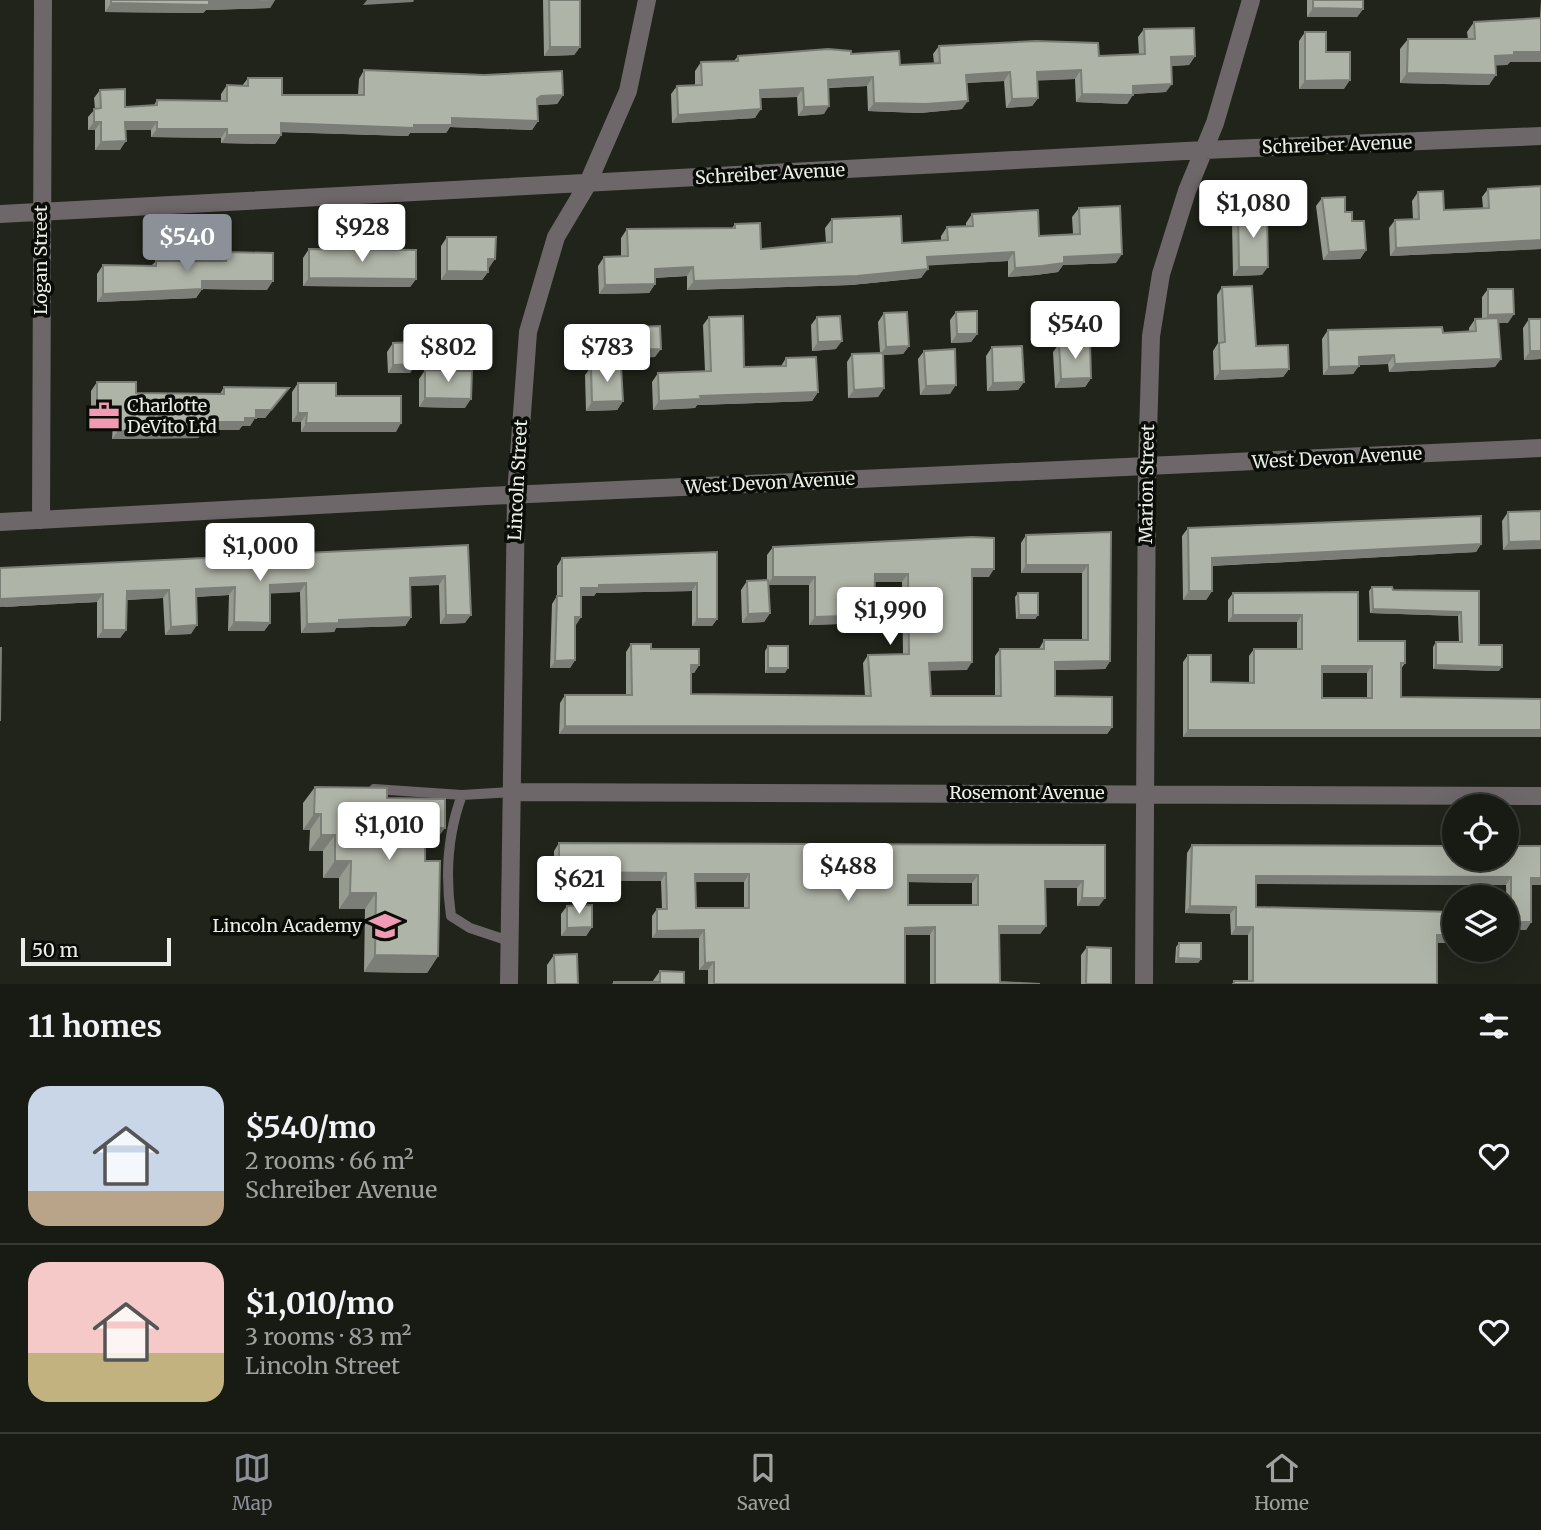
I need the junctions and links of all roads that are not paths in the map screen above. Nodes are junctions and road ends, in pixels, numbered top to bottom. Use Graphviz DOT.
graph roads {
  1 [pos="44,0"];
  2 [pos="647,0"];
  3 [pos="1251,0"];
  4 [pos="1541,136"];
  5 [pos="1204,150"];
  6 [pos="587,185"];
  7 [pos="41,212"];
  8 [pos="0,214"];
  9 [pos="1541,449"];
  10 [pos="1147,466"];
  11 [pos="516,495"];
  12 [pos="41,520"];
  13 [pos="0,522"];
  14 [pos="358,788"];
  15 [pos="512,792"];
  16 [pos="1145,794"];
  17 [pos="463,795"];
  18 [pos="1541,796"];
  19 [pos="509,942"];
  20 [pos="509,984"];
  21 [pos="1144,984"];
  1 -- 7 [label="street, Logan Street"];
  2 -- 6 [label="street, Lincoln Street"];
  3 -- 5 [label="street, Marion Street"];
  4 -- 5 [label="street, Schreiber Avenue"];
  5 -- 6 [label="street, Schreiber Avenue"];
  5 -- 10 [label="street, Marion Street"];
  6 -- 7 [label="street, Schreiber Avenue"];
  6 -- 11 [label="street, Lincoln Street"];
  7 -- 8 [label="street, Schreiber Avenue"];
  7 -- 12 [label="street, Logan Street"];
  9 -- 10 [label="street, West Devon Avenue"];
  10 -- 11 [label="street, West Devon Avenue"];
  10 -- 16 [label="street, Marion Street"];
  11 -- 12 [label="street, West Devon Avenue"];
  11 -- 15 [label="street, Lincoln Street"];
  12 -- 13 [label="street, West Devon Avenue"];
  14 -- 17 [label="lane"];
  15 -- 16 [label="street, Rosemont Avenue"];
  15 -- 17 [label="lane"];
  15 -- 19 [label="street, Lincoln Street"];
  16 -- 18 [label="street, Rosemont Avenue"];
  16 -- 21 [label="street, Marion Street"];
  17 -- 19 [label="lane"];
  19 -- 20 [label="street, Lincoln Street"];
}
